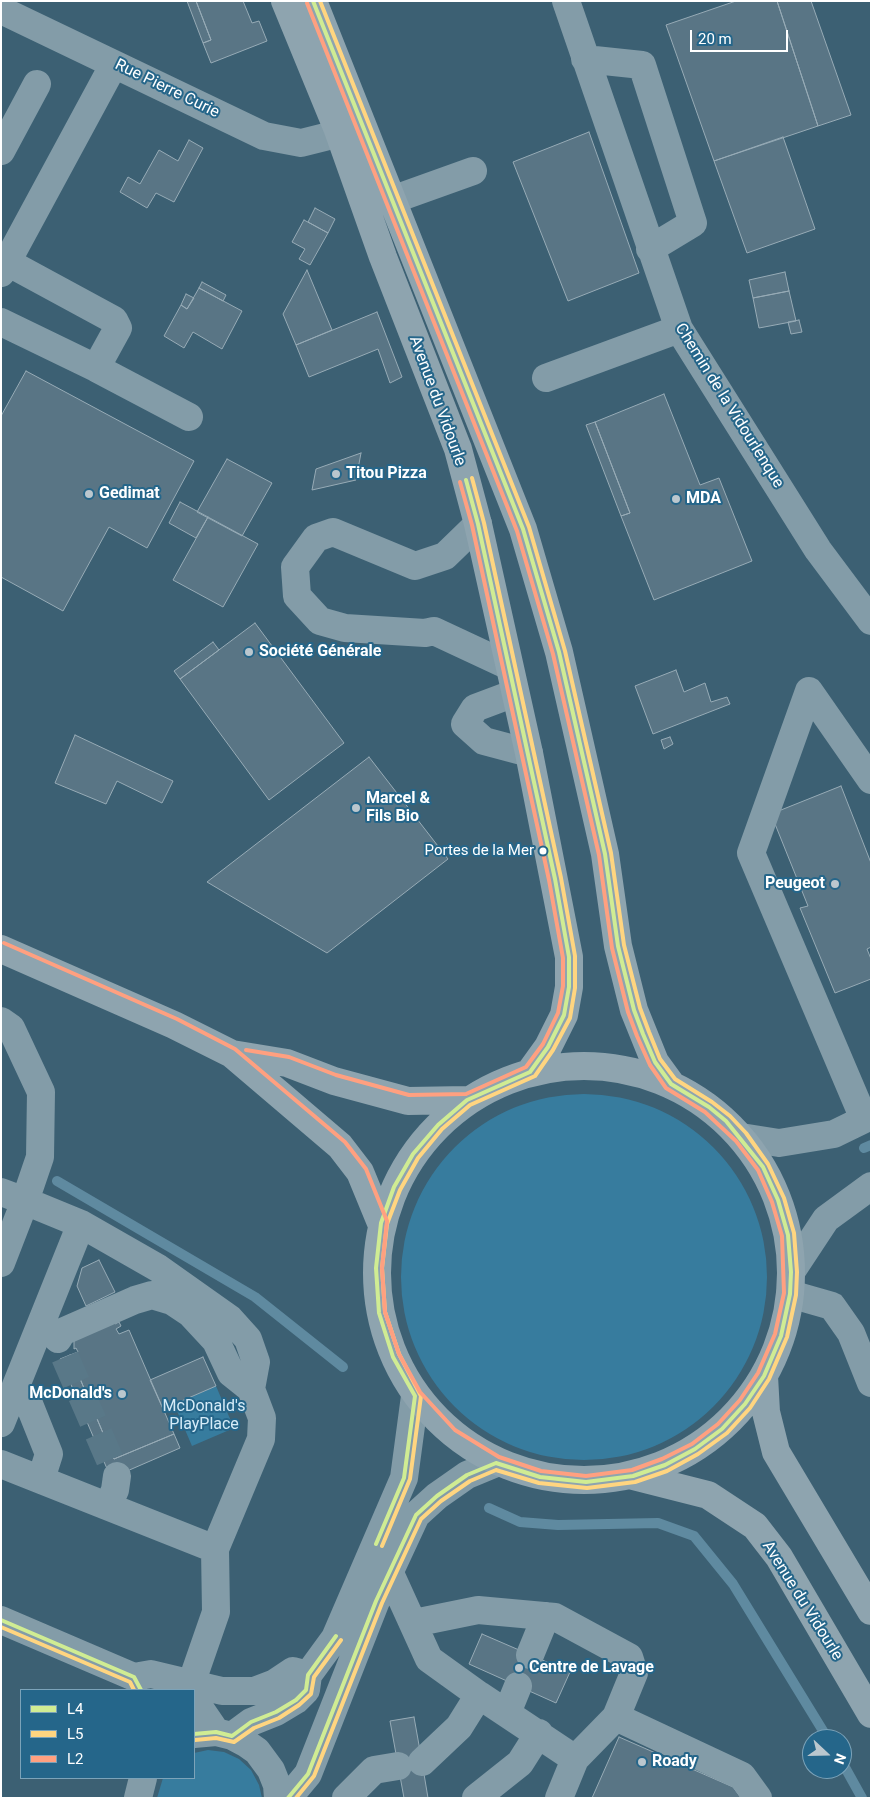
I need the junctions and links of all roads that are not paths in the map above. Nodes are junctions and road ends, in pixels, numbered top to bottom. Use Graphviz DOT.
graph roads {
  1 [pos="285,1"];
  2 [pos="313,1"];
  3 [pos="566,1"];
  4 [pos="1,10"];
  5 [pos="585,59"];
  6 [pos="114,64"];
  7 [pos="37,84"];
  8 [pos="338,130"];
  9 [pos="1,151"];
  10 [pos="473,171"];
  11 [pos="392,200"];
  12 [pos="650,249"];
  13 [pos="4,268"];
  14 [pos="1,322"];
  15 [pos="679,329"];
  16 [pos="96,368"];
  17 [pos="546,378"];
  18 [pos="189,417"];
  19 [pos="478,524"];
  20 [pos="871,621"];
  21 [pos="509,666"];
  22 [pos="515,694"];
  23 [pos="529,753"];
  24 [pos="871,780"];
  25 [pos="1,949"];
  26 [pos="1,1021"];
  27 [pos="232,1054"];
  28 [pos="530,1072"];
  29 [pos="671,1084"];
  30 [pos="468,1100"];
  31 [pos="867,1118"];
  32 [pos="741,1137"];
  33 [pos="871,1186"];
  34 [pos="13,1197"];
  35 [pos="381,1223"];
  36 [pos="81,1224"];
  37 [pos="1,1263"];
  38 [pos="791,1283"];
  39 [pos="54,1343"];
  40 [pos="764,1376"];
  41 [pos="871,1383"];
  42 [pos="251,1389"];
  43 [pos="415,1396"];
  44 [pos="6,1410"];
  45 [pos="496,1463"];
  46 [pos="1,1464"];
  47 [pos="118,1476"];
  48 [pos="632,1476"];
  49 [pos="41,1479"];
  50 [pos="108,1506"];
  51 [pos="215,1549"];
  52 [pos="389,1571"];
  53 [pos="871,1611"];
  54 [pos="546,1616"];
  55 [pos="1,1620"];
  56 [pos="414,1623"];
  57 [pos="530,1655"];
  58 [pos="308,1675"];
  59 [pos="138,1683"];
  60 [pos="518,1686"];
  61 [pos="193,1689"];
  62 [pos="195,1689"];
  63 [pos="195,1694"];
  64 [pos="479,1695"];
  65 [pos="507,1713"];
  66 [pos="871,1714"];
  67 [pos="616,1717"];
  68 [pos="539,1733"];
  69 [pos="214,1734"];
  70 [pos="576,1759"];
  71 [pos="143,1779"];
  72 [pos="138,1798"];
  73 [pos="278,1798"];
  74 [pos="288,1798"];
  75 [pos="346,1798"];
  76 [pos="476,1798"];
  77 [pos="559,1798"];
  78 [pos="758,1798"];
  1 -- 8 [label="main road, Avenue du Vidourle"];
  2 -- 11 [label="main road, Avenue du Vidourle"];
  3 -- 5 [label="street, Chemin de la Vidourlenque"];
  4 -- 6 [label="street, Rue Pierre Curie"];
  5 -- 12 [label="street, Chemin de la Vidourlenque"];
  5 -- 12 [label="street"];
  6 -- 8 [label="street, Rue Pierre Curie"];
  6 -- 13 [label="street"];
  7 -- 9 [label="street"];
  8 -- 19 [label="main road, Avenue du Vidourle"];
  10 -- 11 [label="street"];
  11 -- 29 [label="main road, Avenue du Vidourle"];
  12 -- 15 [label="street, Chemin de la Vidourlenque"];
  13 -- 16 [label="street"];
  14 -- 16 [label="street"];
  15 -- 17 [label="street"];
  15 -- 20 [label="street, Chemin de la Vidourlenque"];
  16 -- 18 [label="street"];
  19 -- 21 [label="main road, Avenue du Vidourle"];
  19 -- 21 [label="street"];
  21 -- 22 [label="main road, Avenue du Vidourle"];
  22 -- 23 [label="main road, Avenue du Vidourle"];
  22 -- 23 [label="street"];
  23 -- 28 [label="main road, Avenue du Vidourle"];
  24 -- 31 [label="street"];
  25 -- 27 [label="main road"];
  26 -- 34 [label="street"];
  27 -- 30 [label="main road"];
  27 -- 35 [label="main road"];
  28 -- 29 [label="main road"];
  28 -- 30 [label="main road"];
  29 -- 32 [label="main road"];
  30 -- 35 [label="main road"];
  31 -- 32 [label="street"];
  32 -- 38 [label="main road"];
  33 -- 38 [label="street"];
  34 -- 36 [label="street"];
  34 -- 37 [label="street"];
  35 -- 43 [label="main road"];
  36 -- 39 [label="street"];
  36 -- 42 [label="street"];
  38 -- 40 [label="main road"];
  38 -- 41 [label="street"];
  39 -- 42 [label="street"];
  39 -- 44 [label="street"];
  40 -- 48 [label="main road"];
  40 -- 53 [label="main road"];
  42 -- 51 [label="street"];
  43 -- 45 [label="main road"];
  43 -- 58 [label="street"];
  44 -- 49 [label="street"];
  45 -- 48 [label="main road"];
  45 -- 52 [label="street"];
  46 -- 49 [label="street"];
  47 -- 50 [label="street"];
  48 -- 66 [label="main road, Avenue du Vidourle"];
  49 -- 50 [label="street"];
  50 -- 51 [label="street"];
  51 -- 61 [label="street"];
  52 -- 56 [label="street"];
  52 -- 74 [label="street"];
  54 -- 56 [label="street"];
  54 -- 57 [label="street"];
  54 -- 67 [label="street"];
  55 -- 59 [label="street"];
  56 -- 64 [label="street"];
  58 -- 62 [label="street"];
  58 -- 69 [label="street"];
  59 -- 61 [label="street"];
  60 -- 65 [label="street"];
  63 -- 69 [label="street"];
  64 -- 65 [label="street"];
  64 -- 75 [label="street"];
  65 -- 68 [label="street"];
  67 -- 70 [label="street"];
  67 -- 78 [label="street"];
  68 -- 70 [label="street"];
  68 -- 76 [label="street"];
  69 -- 73 [label="street"];
  70 -- 77 [label="street"];
  71 -- 72 [label="street"];
}
